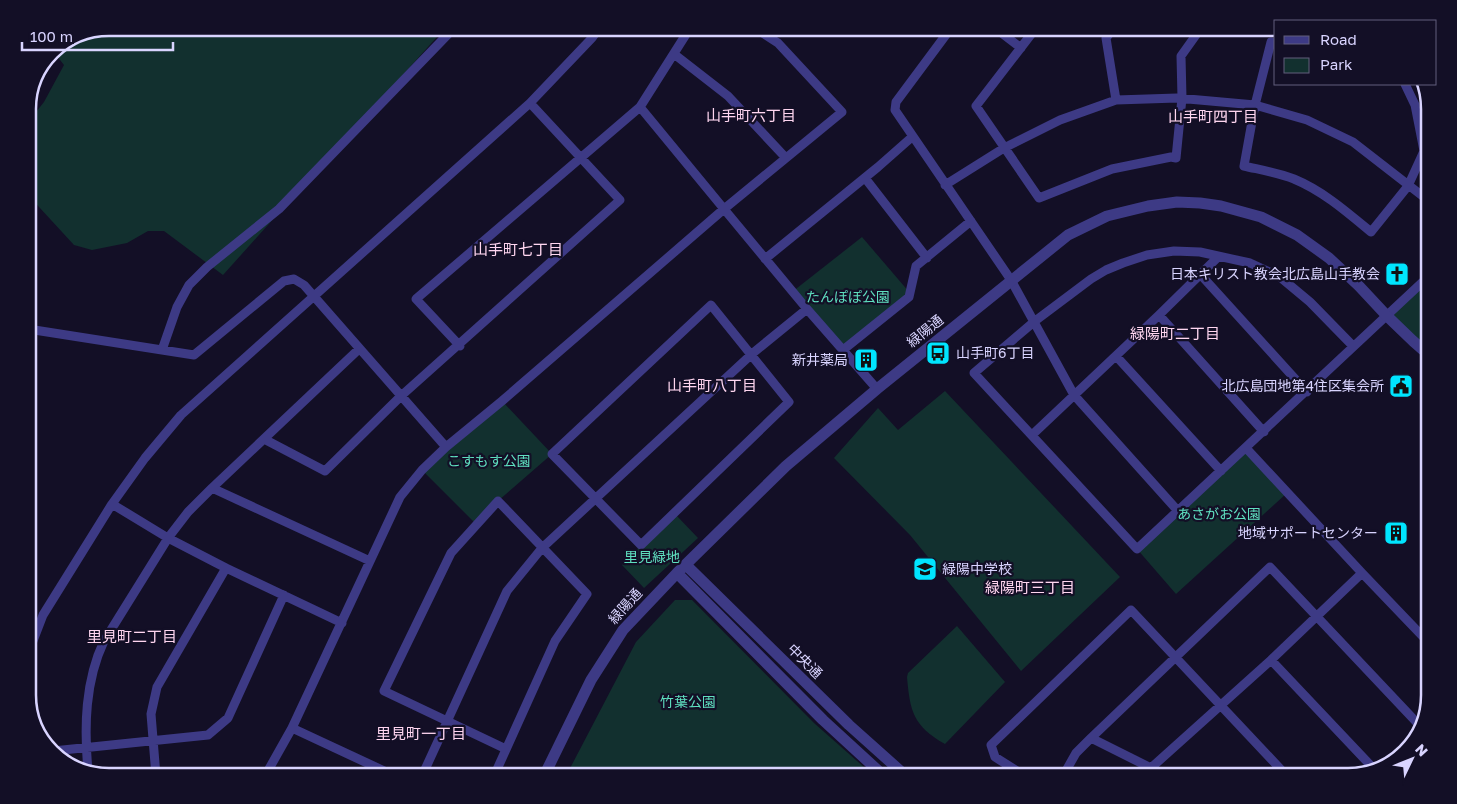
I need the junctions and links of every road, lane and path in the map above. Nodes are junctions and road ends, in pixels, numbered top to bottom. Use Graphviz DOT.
graph roads {
  1 [pos="446,36"];
  2 [pos="593,36"];
  3 [pos="685,36"];
  4 [pos="766,36"];
  5 [pos="945,36"];
  6 [pos="1005,36"];
  7 [pos="1030,36"];
  8 [pos="1108,36"];
  9 [pos="1195,36"];
  10 [pos="1274,43"];
  11 [pos="1021,48"];
  12 [pos="674,54"];
  13 [pos="1405,85"];
  14 [pos="1182,98"];
  15 [pos="1116,100"];
  16 [pos="530,103"];
  17 [pos="1255,105"];
  18 [pos="640,107"];
  19 [pos="1421,136"];
  20 [pos="912,137"];
  21 [pos="1004,148"];
  22 [pos="580,157"];
  23 [pos="786,158"];
  24 [pos="1421,158"];
  25 [pos="865,178"];
  26 [pos="945,185"];
  27 [pos="1408,186"];
  28 [pos="1421,195"];
  29 [pos="724,209"];
  30 [pos="970,221"];
  31 [pos="1218,257"];
  32 [pos="927,258"];
  33 [pos="765,259"];
  34 [pos="1200,274"];
  35 [pos="1011,280"];
  36 [pos="1421,284"];
  37 [pos="313,297"];
  38 [pos="807,309"];
  39 [pos="1159,315"];
  40 [pos="1387,316"];
  41 [pos="1035,322"];
  42 [pos="36,330"];
  43 [pos="460,346"];
  44 [pos="1353,346"];
  45 [pos="359,348"];
  46 [pos="1421,348"];
  47 [pos="162,350"];
  48 [pos="843,350"];
  49 [pos="751,355"];
  50 [pos="1116,356"];
  51 [pos="877,388"];
  52 [pos="1306,392"];
  53 [pos="1074,395"];
  54 [pos="402,396"];
  55 [pos="1264,432"];
  56 [pos="1032,435"];
  57 [pos="264,439"];
  58 [pos="446,447"];
  59 [pos="1246,448"];
  60 [pos="1222,472"];
  61 [pos="212,488"];
  62 [pos="595,499"];
  63 [pos="112,504"];
  64 [pos="1178,511"];
  65 [pos="168,538"];
  66 [pos="542,548"];
  67 [pos="370,561"];
  68 [pos="686,565"];
  69 [pos="226,568"];
  70 [pos="677,573"];
  71 [pos="1362,573"];
  72 [pos="284,595"];
  73 [pos="1317,615"];
  74 [pos="342,622"];
  75 [pos="36,633"];
  76 [pos="1421,634"];
  77 [pos="1176,658"];
  78 [pos="1271,660"];
  79 [pos="1220,704"];
  80 [pos="447,721"];
  81 [pos="1416,721"];
  82 [pos="292,728"];
  83 [pos="1091,738"];
  84 [pos="152,740"];
  85 [pos="86,747"];
  86 [pos="506,749"];
  87 [pos="61,750"];
  88 [pos="87,764"];
  89 [pos="1369,764"];
  90 [pos="155,768"];
  91 [pos="270,768"];
  92 [pos="378,768"];
  93 [pos="426,768"];
  94 [pos="498,768"];
  95 [pos="548,768"];
  96 [pos="875,768"];
  97 [pos="897,768"];
  98 [pos="1012,768"];
  99 [pos="1067,768"];
  100 [pos="1151,768"];
  101 [pos="1280,768"];
  1 -- 47 [label="street"];
  2 -- 16 [label="street"];
  3 -- 12 [label="street"];
  4 -- 23 [label="street"];
  5 -- 20 [label="street"];
  6 -- 11 [label="street"];
  7 -- 11 [label="street"];
  8 -- 15 [label="street"];
  9 -- 14 [label="street"];
  10 -- 17 [label="street"];
  11 -- 21 [label="street"];
  12 -- 18 [label="street"];
  12 -- 23 [label="street"];
  13 -- 19 [label="street"];
  14 -- 15 [label="street"];
  14 -- 17 [label="street"];
  14 -- 21 [label="street"];
  15 -- 21 [label="street"];
  16 -- 22 [label="street"];
  16 -- 37 [label="street"];
  17 -- 27 [label="street"];
  17 -- 27 [label="street"];
  18 -- 22 [label="street"];
  18 -- 29 [label="street"];
  20 -- 25 [label="street"];
  20 -- 26 [label="street"];
  21 -- 26 [label="street"];
  22 -- 43 [label="street"];
  22 -- 43 [label="street"];
  23 -- 29 [label="street"];
  24 -- 27 [label="street"];
  25 -- 32 [label="street"];
  25 -- 33 [label="street"];
  26 -- 30 [label="street"];
  27 -- 28 [label="street"];
  29 -- 33 [label="street"];
  29 -- 58 [label="street"];
  30 -- 32 [label="street"];
  30 -- 35 [label="street"];
  31 -- 34 [label="street"];
  31 -- 41 [label="street"];
  31 -- 44 [label="street"];
  32 -- 48 [label="street"];
  33 -- 38 [label="street"];
  34 -- 39 [label="street"];
  34 -- 52 [label="street"];
  35 -- 40 [label="street, 緑陽通"];
  35 -- 41 [label="street"];
  35 -- 51 [label="street, 緑陽通"];
  36 -- 40 [label="street"];
  37 -- 45 [label="street"];
  37 -- 47 [label="street"];
  37 -- 63 [label="street"];
  38 -- 48 [label="street"];
  38 -- 49 [label="street"];
  39 -- 50 [label="street"];
  39 -- 55 [label="street"];
  40 -- 44 [label="street"];
  40 -- 46 [label="street, 緑陽通"];
  41 -- 53 [label="street"];
  41 -- 56 [label="street"];
  42 -- 47 [label="street"];
  43 -- 54 [label="street"];
  44 -- 52 [label="street"];
  45 -- 54 [label="street"];
  45 -- 57 [label="street"];
  48 -- 51 [label="street"];
  49 -- 62 [label="street"];
  49 -- 62 [label="street"];
  49 -- 62 [label="street"];
  50 -- 53 [label="street"];
  50 -- 60 [label="street"];
  51 -- 68 [label="street, 緑陽通"];
  52 -- 55 [label="street"];
  53 -- 56 [label="street"];
  53 -- 64 [label="street"];
  54 -- 57 [label="street"];
  54 -- 58 [label="street"];
  55 -- 59 [label="street"];
  56 -- 64 [label="street"];
  57 -- 61 [label="street"];
  58 -- 67 [label="street"];
  59 -- 60 [label="street"];
  59 -- 71 [label="street"];
  60 -- 64 [label="street"];
  61 -- 65 [label="street"];
  61 -- 67 [label="street"];
  62 -- 66 [label="street"];
  63 -- 65 [label="street"];
  63 -- 75 [label="street"];
  65 -- 69 [label="street"];
  65 -- 85 [label="street"];
  66 -- 80 [label="street"];
  66 -- 80 [label="street"];
  66 -- 86 [label="street"];
  67 -- 74 [label="street"];
  68 -- 70 [label="street, 緑陽通"];
  68 -- 97 [label="street, 中央通"];
  69 -- 72 [label="street"];
  69 -- 84 [label="street"];
  70 -- 95 [label="street, 緑陽通"];
  70 -- 96 [label="street, 中央通"];
  71 -- 73 [label="street"];
  71 -- 76 [label="street"];
  72 -- 74 [label="street"];
  72 -- 84 [label="street"];
  73 -- 77 [label="street"];
  73 -- 78 [label="street"];
  73 -- 81 [label="street"];
  74 -- 82 [label="street"];
  77 -- 79 [label="street"];
  77 -- 83 [label="street"];
  77 -- 98 [label="street"];
  78 -- 79 [label="street"];
  78 -- 89 [label="street"];
  79 -- 100 [label="street"];
  79 -- 101 [label="street"];
  80 -- 86 [label="street"];
  80 -- 93 [label="street"];
  82 -- 91 [label="street"];
  82 -- 92 [label="street"];
  83 -- 99 [label="street"];
  83 -- 100 [label="street"];
  84 -- 85 [label="street"];
  84 -- 90 [label="street"];
  85 -- 87 [label="street"];
  85 -- 88 [label="street"];
  86 -- 94 [label="street"];
}
